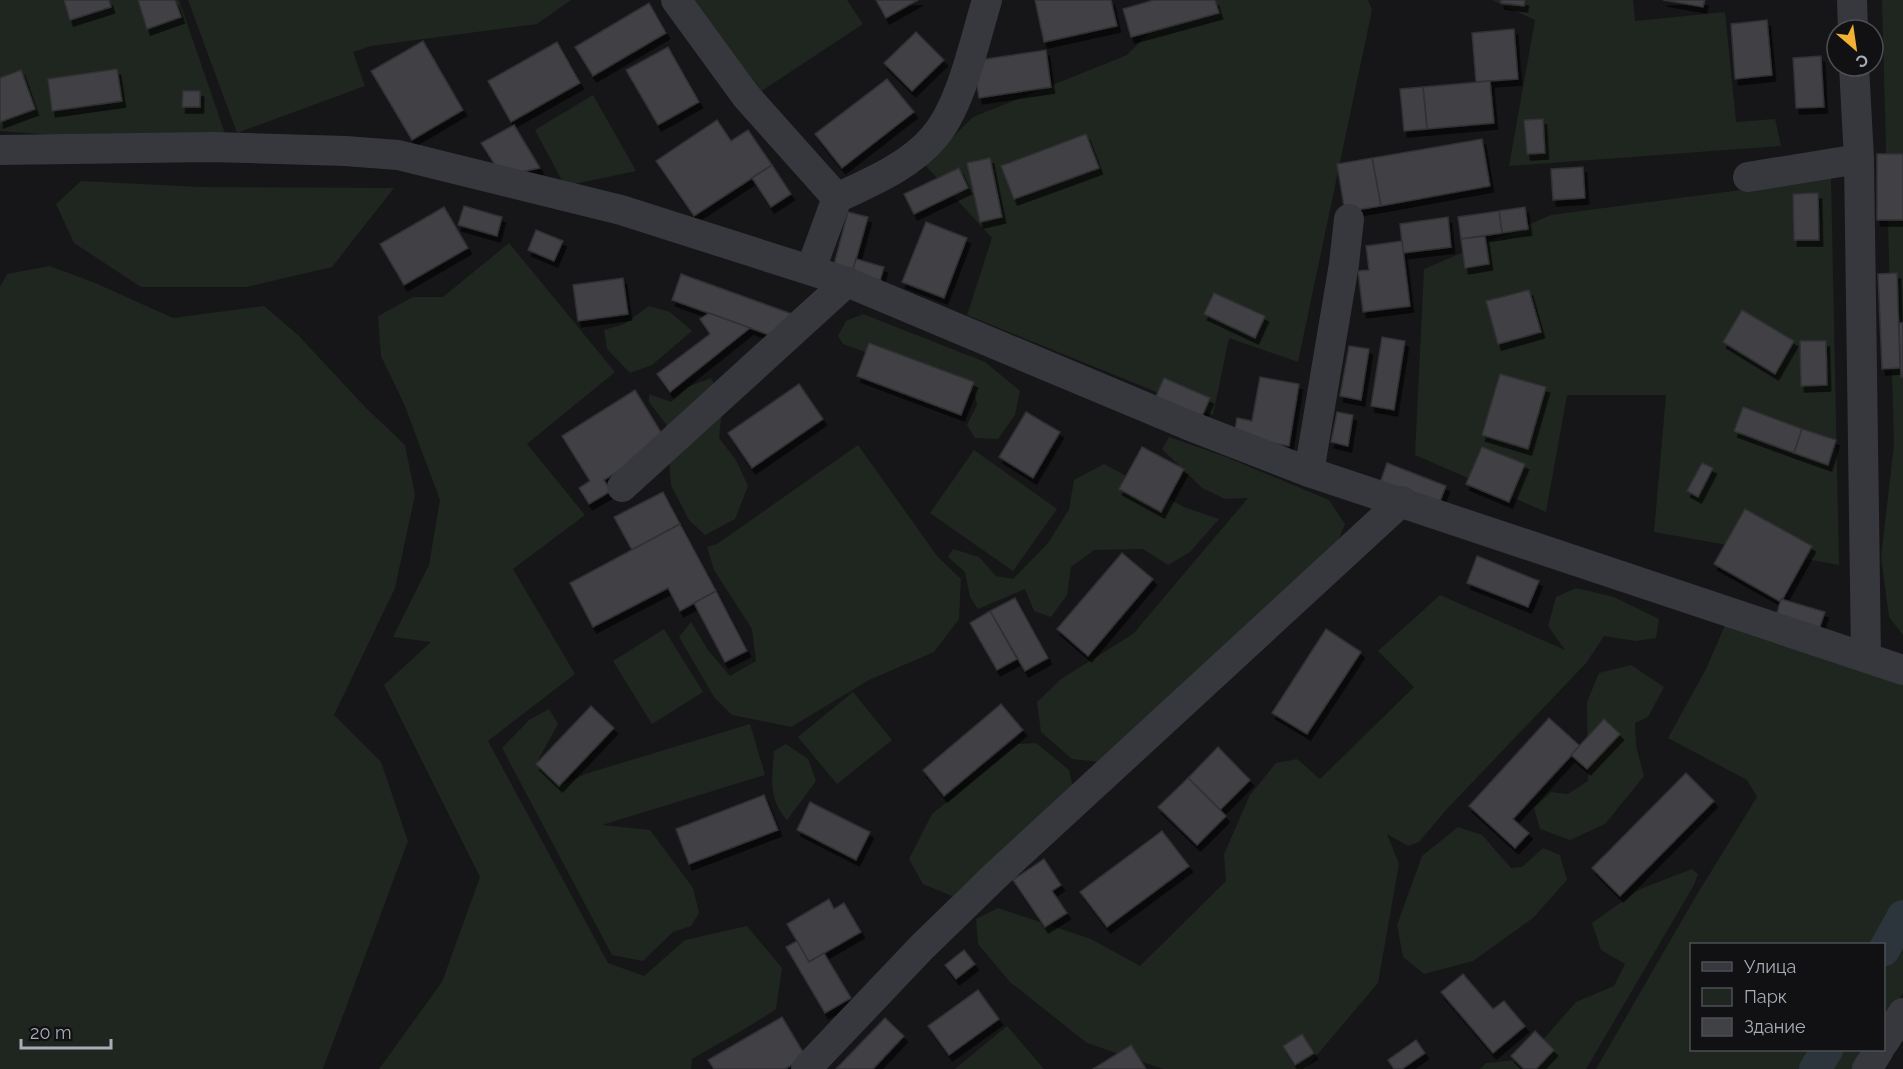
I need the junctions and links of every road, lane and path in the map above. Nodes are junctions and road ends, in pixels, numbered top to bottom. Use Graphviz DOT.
graph roads {
  1 [pos="676,0"];
  2 [pos="987,0"];
  3 [pos="1852,0"];
  4 [pos="1852,18"];
  5 [pos="1855,78"];
  6 [pos="0,150"];
  7 [pos="1859,159"];
  8 [pos="1748,177"];
  9 [pos="837,198"];
  10 [pos="1348,219"];
  11 [pos="811,269"];
  12 [pos="847,282"];
  13 [pos="1309,472"];
  14 [pos="622,487"];
  15 [pos="1402,501"];
  16 [pos="1866,657"];
  17 [pos="1903,670"];
  18 [pos="1903,1013"];
  19 [pos="1885,1040"];
  20 [pos="1878,1051"];
  21 [pos="806,1069"];
  22 [pos="1867,1069"];
  1 -- 9 [label="street"];
  2 -- 9 [label="street"];
  3 -- 4 [label="street"];
  5 -- 7 [label="street"];
  6 -- 11 [label="street"];
  7 -- 8 [label="street"];
  7 -- 16 [label="street"];
  9 -- 11 [label="street"];
  10 -- 13 [label="street"];
  11 -- 12 [label="street"];
  12 -- 13 [label="street"];
  12 -- 14 [label="street"];
  13 -- 15 [label="street"];
  15 -- 16 [label="street"];
  15 -- 21 [label="street"];
  16 -- 17 [label="street"];
  18 -- 19 [label="street"];
  20 -- 22 [label="street"];
}
